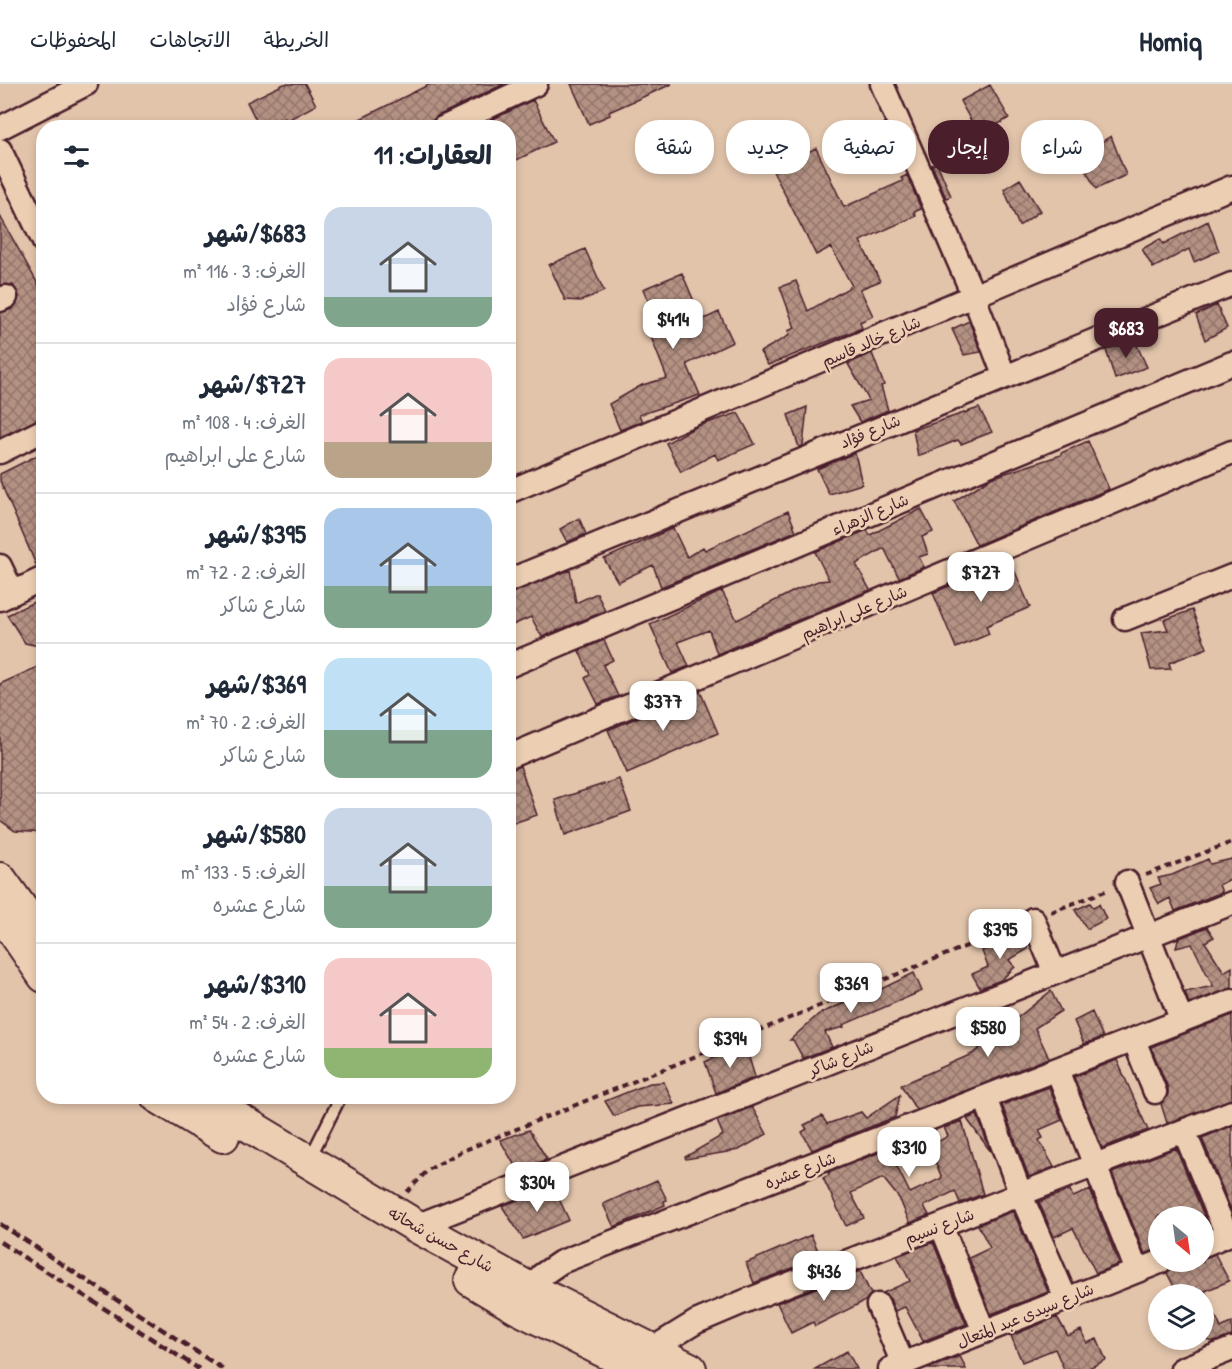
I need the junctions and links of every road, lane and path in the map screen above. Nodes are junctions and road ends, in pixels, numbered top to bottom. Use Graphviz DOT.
graph roads {
  1 [pos="86,84"];
  2 [pos="536,84"];
  3 [pos="882,84"];
  4 [pos="460,120"];
  5 [pos="0,128"];
  6 [pos="0,150"];
  7 [pos="1232,187"];
  8 [pos="36,225"];
  9 [pos="1232,284"];
  10 [pos="974,297"];
  11 [pos="1232,363"];
  12 [pos="1004,375"];
  13 [pos="36,434"];
  14 [pos="0,452"];
  15 [pos="1232,452"];
  16 [pos="516,489"];
  17 [pos="0,566"];
  18 [pos="1232,576"];
  19 [pos="516,578"];
  20 [pos="36,582"];
  21 [pos="7,596"];
  22 [pos="1125,619"];
  23 [pos="516,663"];
  24 [pos="516,754"];
  25 [pos="1232,842"];
  26 [pos="0,879"];
  27 [pos="1127,882"];
  28 [pos="1232,903"];
  29 [pos="0,911"];
  30 [pos="1033,919"];
  31 [pos="36,930"];
  32 [pos="1149,937"];
  33 [pos="36,964"];
  34 [pos="1055,973"];
  35 [pos="1232,1001"];
  36 [pos="1182,1021"];
  37 [pos="1134,1040"];
  38 [pos="1057,1070"];
  39 [pos="1155,1092"];
  40 [pos="985,1098"];
  41 [pos="173,1104"];
  42 [pos="212,1104"];
  43 [pos="338,1104"];
  44 [pos="1232,1112"];
  45 [pos="1184,1131"];
  46 [pos="1095,1166"];
  47 [pos="309,1170"];
  48 [pos="1021,1195"];
  49 [pos="404,1219"];
  50 [pos="941,1224"];
  51 [pos="1230,1234"];
  52 [pos="1214,1241"];
  53 [pos="1148,1267"];
  54 [pos="1137,1271"];
  55 [pos="524,1298"];
  56 [pos="1066,1299"];
  57 [pos="878,1305"];
  58 [pos="984,1332"];
  59 [pos="1232,1349"];
  60 [pos="646,1359"];
  61 [pos="897,1366"];
  62 [pos="1186,1368"];
  63 [pos="690,1369"];
  1 -- 5 [label="street"];
  2 -- 4 [label="street"];
  3 -- 10 [label="street"];
  6 -- 8 [label="street"];
  7 -- 10 [label="street, شارع خالد قاسم"];
  9 -- 12 [label="street, شارع فؤاد"];
  10 -- 12 [label="street"];
  10 -- 16 [label="street, شارع خالد قاسم"];
  11 -- 23 [label="street, شارع الزهراء"];
  12 -- 19 [label="street, شارع فؤاد"];
  13 -- 14 [label="street"];
  15 -- 24 [label="street, شارع على ابراهيم"];
  17 -- 21 [label="street"];
  18 -- 22 [label="street"];
  20 -- 21 [label="street"];
  25 -- 27 [label="path"];
  26 -- 31 [label="main road"];
  27 -- 30 [label="path"];
  27 -- 32 [label="street"];
  28 -- 32 [label="street, شارع شاكر"];
  29 -- 33 [label="main road"];
  30 -- 34 [label="street"];
  30 -- 49 [label="path"];
  32 -- 34 [label="street, شارع شاكر"];
  32 -- 36 [label="street"];
  34 -- 49 [label="street, شارع شاكر"];
  35 -- 36 [label="street, شارع عشره"];
  36 -- 37 [label="street, شارع عشره"];
  37 -- 38 [label="street, شارع عشره"];
  37 -- 39 [label="street"];
  38 -- 40 [label="street, شارع عشره"];
  38 -- 46 [label="street"];
  40 -- 48 [label="street"];
  40 -- 55 [label="street, شارع عشره"];
  41 -- 47 [label="main road, شارع حسن شحاته"];
  42 -- 47 [label="main road, شارع حسن شحاته"];
  43 -- 47 [label="lane"];
  44 -- 45 [label="street, شارع نسيم"];
  45 -- 46 [label="street, شارع نسيم"];
  45 -- 51 [label="street"];
  46 -- 48 [label="street, شارع نسيم"];
  46 -- 54 [label="street"];
  47 -- 49 [label="main road, شارع حسن شحاته"];
  47 -- 55 [label="main road, شارع حسن شحاته"];
  48 -- 50 [label="street, شارع نسيم"];
  48 -- 56 [label="street"];
  49 -- 55 [label="main road, شارع حسن شحاته"];
  50 -- 58 [label="street"];
  50 -- 60 [label="street, شارع نسيم"];
  51 -- 52 [label="street"];
  53 -- 54 [label="street, شارع سيدى عبد المتعال"];
  54 -- 56 [label="street, شارع سيدى عبد المتعال"];
  55 -- 60 [label="main road, شارع حسن شحاته"];
  56 -- 58 [label="street, شارع سيدى عبد المتعال"];
  57 -- 61 [label="street"];
  58 -- 61 [label="street, شارع سيدى عبد المتعال"];
  59 -- 62 [label="street"];
  60 -- 63 [label="main road, شارع حسن شحاته"];
}
